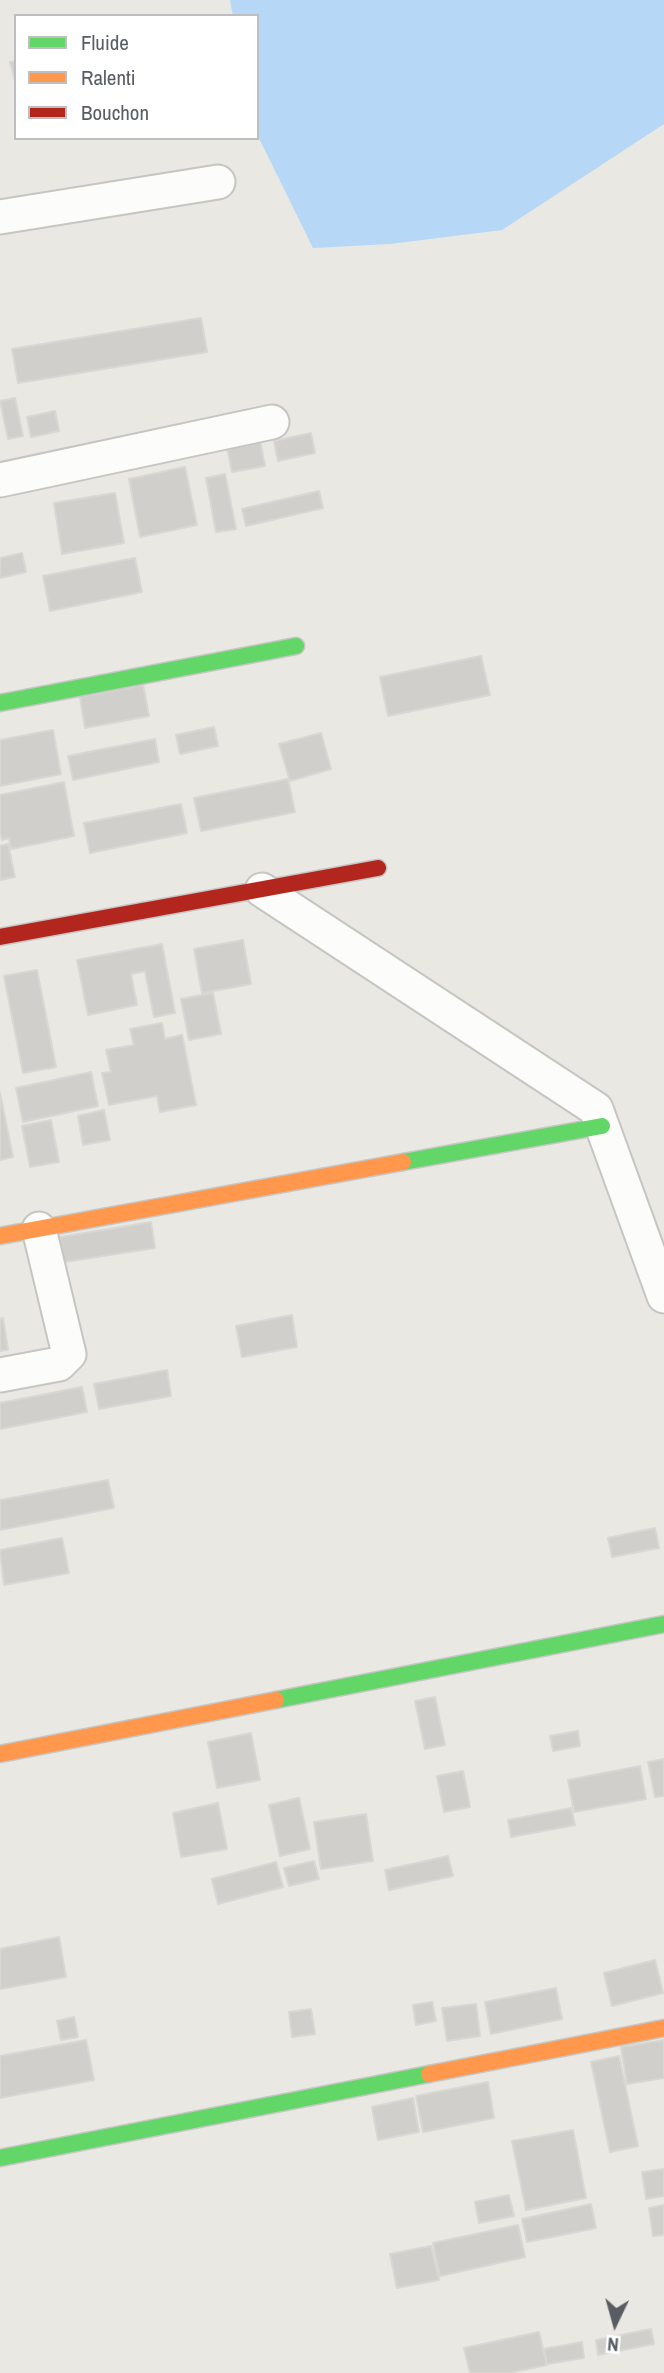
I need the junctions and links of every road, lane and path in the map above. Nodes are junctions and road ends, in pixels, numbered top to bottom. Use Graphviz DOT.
graph roads {
  1 [pos="218,182"];
  2 [pos="0,217"];
  3 [pos="272,422"];
  4 [pos="0,480"];
  5 [pos="296,646"];
  6 [pos="0,703"];
  7 [pos="378,868"];
  8 [pos="262,890"];
  9 [pos="0,937"];
  10 [pos="602,1126"];
  11 [pos="39,1229"];
  12 [pos="0,1236"];
  13 [pos="664,1296"];
  14 [pos="0,1375"];
  15 [pos="664,1624"];
  16 [pos="0,1754"];
  17 [pos="664,2028"];
  18 [pos="0,2158"];
  1 -- 2 [label="street"];
  3 -- 4 [label="street"];
  5 -- 6 [label="street"];
  7 -- 8 [label="street"];
  8 -- 9 [label="street"];
  8 -- 10 [label="street"];
  10 -- 11 [label="street"];
  10 -- 13 [label="street"];
  11 -- 12 [label="street"];
  11 -- 14 [label="street"];
  15 -- 16 [label="street"];
  17 -- 18 [label="street"];
}
